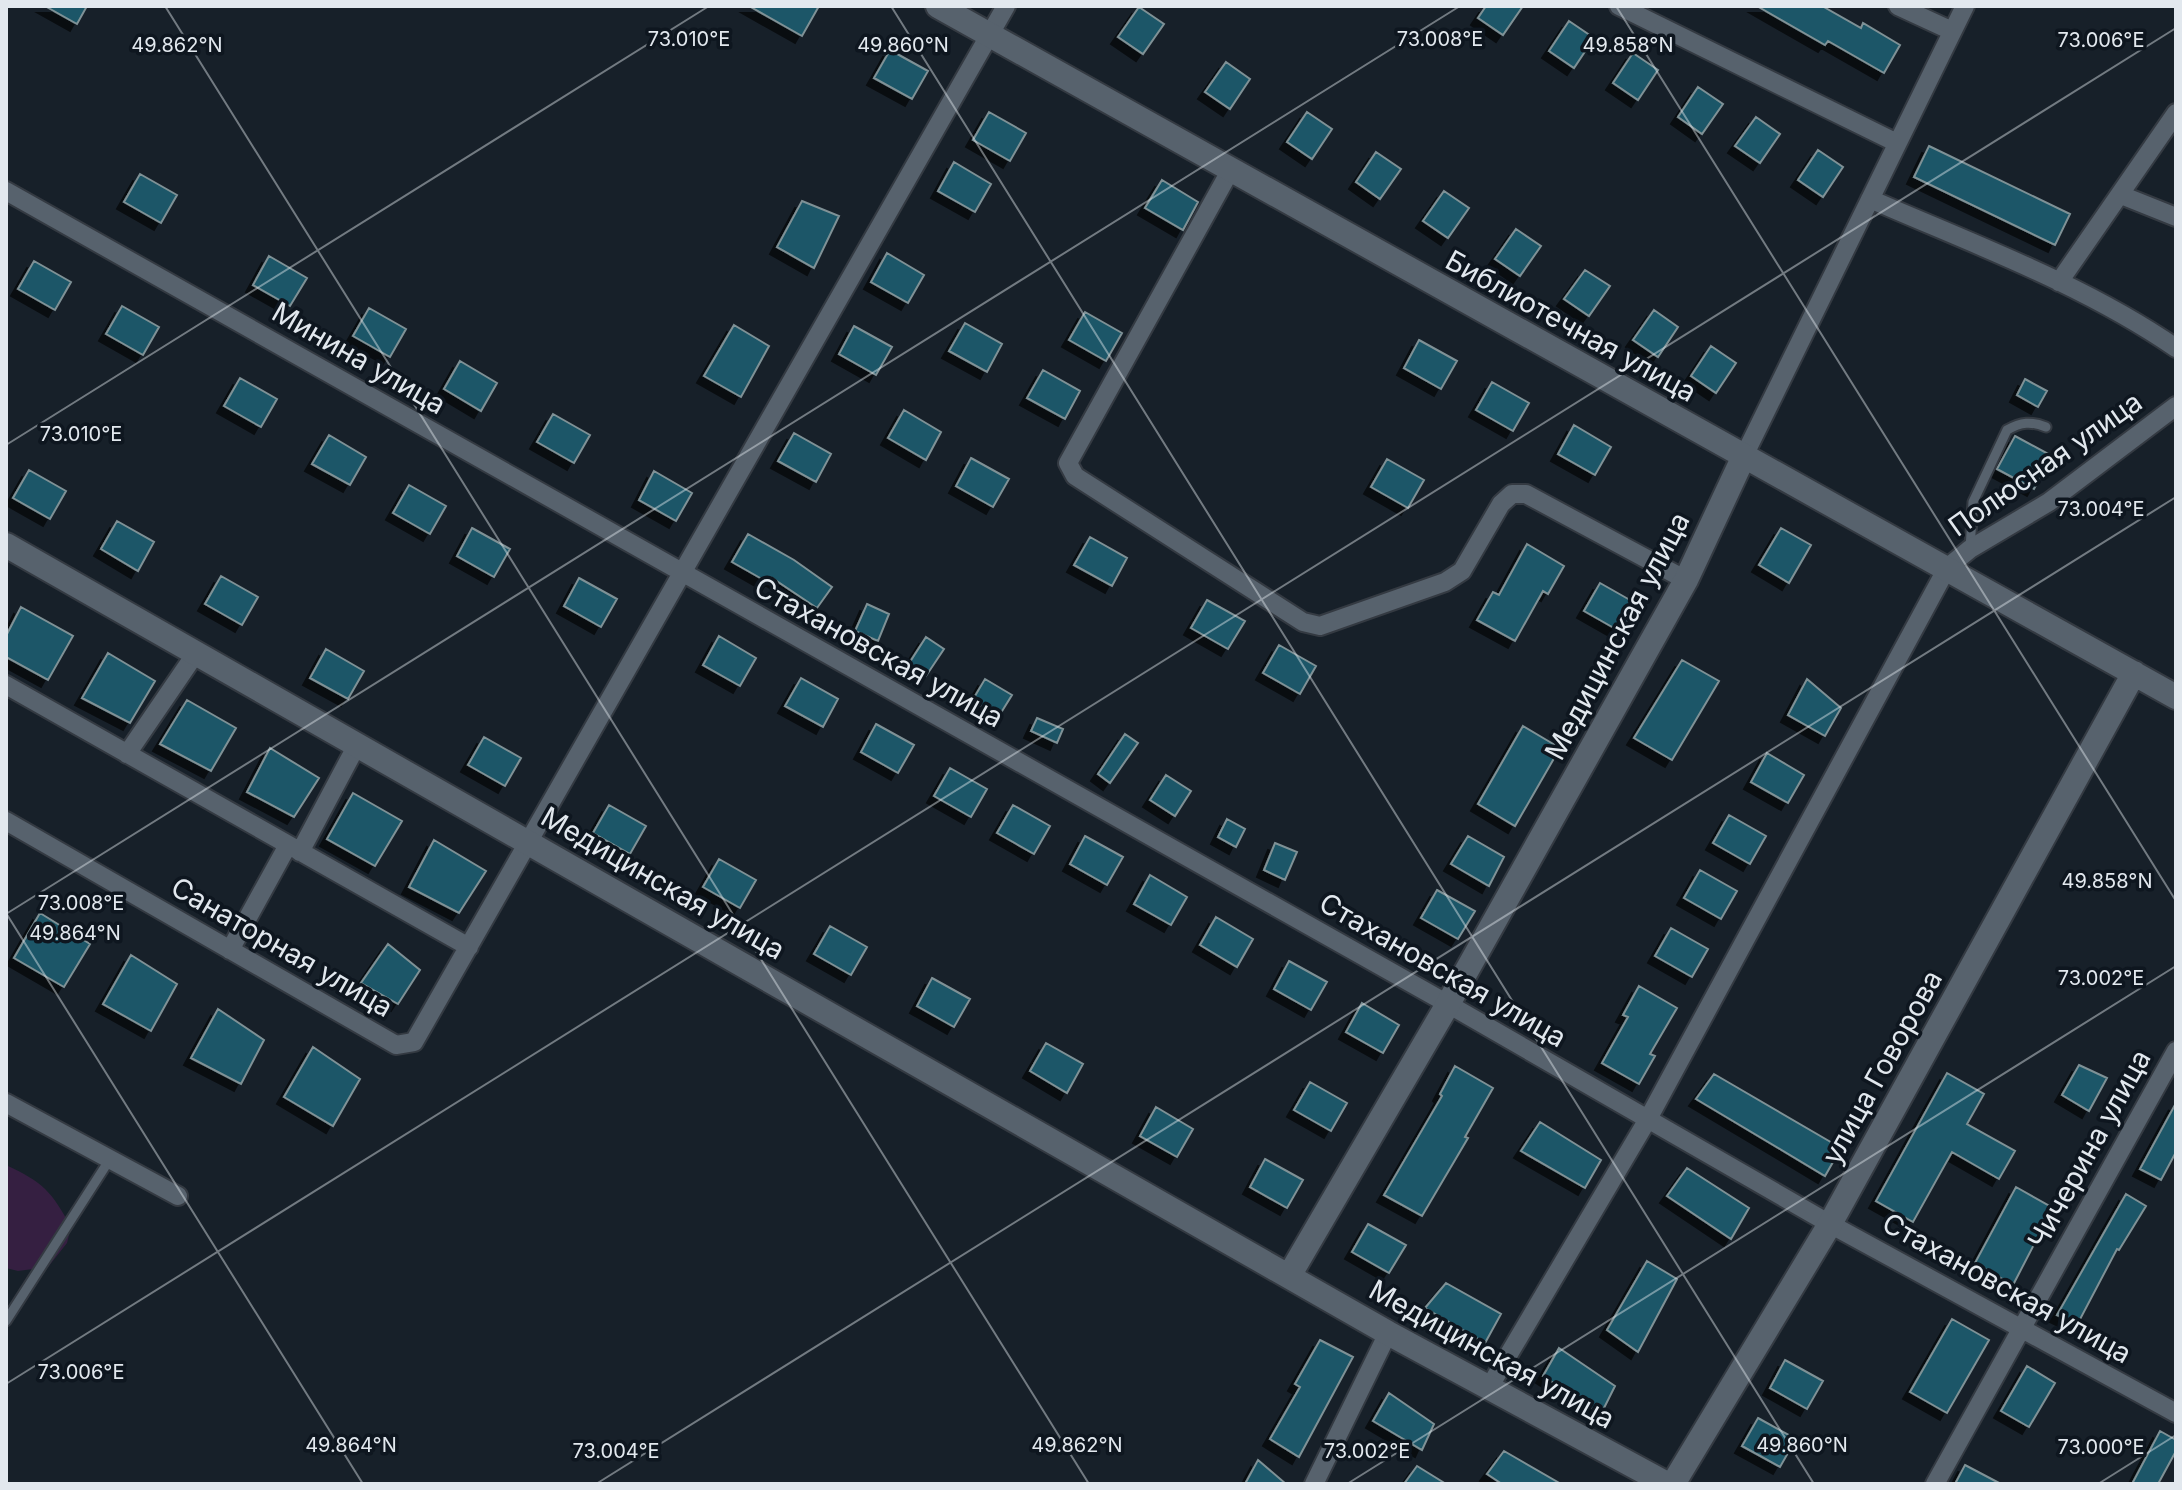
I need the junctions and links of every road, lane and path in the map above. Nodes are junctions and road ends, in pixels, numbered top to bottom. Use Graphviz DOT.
graph roads {
  1 [pos="938,6"];
  2 [pos="1006,6"];
  3 [pos="1619,6"];
  4 [pos="1898,6"];
  5 [pos="1965,6"];
  6 [pos="1952,31"];
  7 [pos="989,36"];
  8 [pos="2176,113"];
  9 [pos="1897,143"];
  10 [pos="1230,171"];
  11 [pos="6,191"];
  12 [pos="2121,195"];
  13 [pos="1870,199"];
  14 [pos="2176,217"];
  15 [pos="2059,282"];
  16 [pos="2176,348"];
  17 [pos="2176,406"];
  18 [pos="2046,427"];
  19 [pos="1744,456"];
  20 [pos="6,545"];
  21 [pos="1970,549"];
  22 [pos="1947,568"];
  23 [pos="684,574"];
  24 [pos="1686,580"];
  25 [pos="196,653"];
  26 [pos="2134,673"];
  27 [pos="6,685"];
  28 [pos="2176,697"];
  29 [pos="358,743"];
  30 [pos="127,754"];
  31 [pos="6,821"];
  32 [pos="530,842"];
  33 [pos="294,848"];
  34 [pos="469,947"];
  35 [pos="230,950"];
  36 [pos="1448,1004"];
  37 [pos="2176,1051"];
  38 [pos="6,1103"];
  39 [pos="1648,1119"];
  40 [pos="110,1159"];
  41 [pos="178,1196"];
  42 [pos="1830,1224"];
  43 [pos="1289,1276"];
  44 [pos="6,1321"];
  45 [pos="2022,1326"];
  46 [pos="1388,1333"];
  47 [pos="1490,1386"];
  48 [pos="2176,1413"];
  49 [pos="1314,1484"];
  50 [pos="1670,1484"];
  51 [pos="1935,1484"];
  1 -- 7 [label="street, Библиотечная улица"];
  2 -- 7 [label="street"];
  3 -- 9 [label="street"];
  4 -- 6 [label="street"];
  5 -- 6 [label="street, Медицинская улица"];
  6 -- 9 [label="street, Медицинская улица"];
  7 -- 10 [label="street, Библиотечная улица"];
  7 -- 23 [label="street"];
  8 -- 12 [label="street"];
  9 -- 13 [label="street, Медицинская улица"];
  10 -- 19 [label="street, Библиотечная улица"];
  10 -- 24 [label="street"];
  11 -- 23 [label="street, Минина улица"];
  12 -- 14 [label="street"];
  12 -- 15 [label="street"];
  13 -- 15 [label="street"];
  13 -- 19 [label="street, Медицинская улица"];
  15 -- 16 [label="street"];
  17 -- 21 [label="street, Полюсная улица"];
  18 -- 21 [label="lane"];
  19 -- 22 [label="street, Библиотечная улица"];
  19 -- 24 [label="street, Медицинская улица"];
  20 -- 25 [label="street, Медицинская улица"];
  21 -- 22 [label="street, Полюсная улица"];
  22 -- 26 [label="street, Библиотечная улица"];
  22 -- 39 [label="street"];
  23 -- 32 [label="street"];
  23 -- 36 [label="street, Стахановская улица"];
  24 -- 36 [label="street, Медицинская улица"];
  25 -- 29 [label="street, Медицинская улица"];
  25 -- 30 [label="street"];
  26 -- 28 [label="street, Библиотечная улица"];
  26 -- 42 [label="street, улица Говорова"];
  27 -- 30 [label="street"];
  29 -- 32 [label="street, Медицинская улица"];
  29 -- 33 [label="street"];
  30 -- 33 [label="street"];
  31 -- 35 [label="street, Санаторная улица"];
  32 -- 34 [label="street, Санаторная улица"];
  32 -- 43 [label="street, Медицинская улица"];
  33 -- 34 [label="street"];
  33 -- 35 [label="street"];
  34 -- 35 [label="street, Санаторная улица"];
  36 -- 39 [label="street, Стахановская улица"];
  36 -- 43 [label="street, Медицинская улица"];
  37 -- 45 [label="street, Чичерина улица"];
  38 -- 40 [label="street"];
  39 -- 42 [label="street, Стахановская улица"];
  39 -- 47 [label="street"];
  40 -- 41 [label="street"];
  40 -- 44 [label="lane"];
  42 -- 45 [label="street, Стахановская улица"];
  42 -- 50 [label="street, улица Говорова"];
  43 -- 46 [label="street, Медицинская улица"];
  45 -- 48 [label="street, Стахановская улица"];
  45 -- 51 [label="street, Чичерина улица"];
  46 -- 47 [label="street, Медицинская улица"];
  46 -- 49 [label="street"];
  47 -- 50 [label="street, Медицинская улица"];
}
